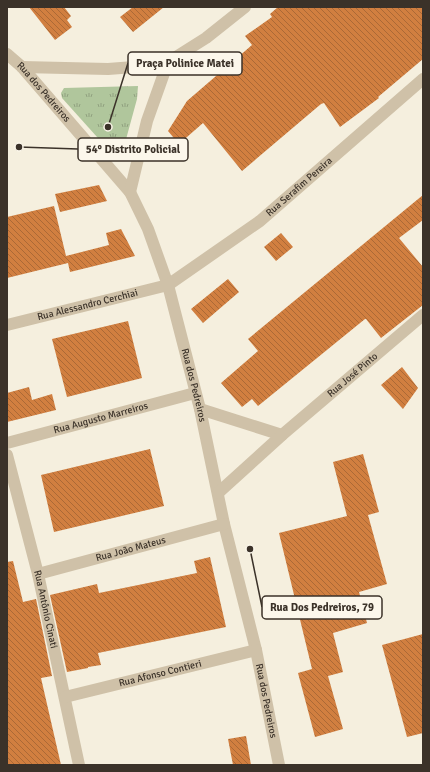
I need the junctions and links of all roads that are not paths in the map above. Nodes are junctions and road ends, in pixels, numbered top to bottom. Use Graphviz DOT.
graph roads {
  1 [pos="245,7"];
  2 [pos="7,54"];
  3 [pos="168,62"];
  4 [pos="22,67"];
  5 [pos="423,79"];
  6 [pos="130,192"];
  7 [pos="168,285"];
  8 [pos="423,315"];
  9 [pos="7,325"];
  10 [pos="195,393"];
  11 [pos="200,409"];
  12 [pos="282,435"];
  13 [pos="7,443"];
  14 [pos="7,455"];
  15 [pos="218,493"];
  16 [pos="224,524"];
  17 [pos="38,574"];
  18 [pos="256,650"];
  19 [pos="65,697"];
  20 [pos="79,765"];
  21 [pos="279,765"];
  1 -- 3 [label="street"];
  2 -- 4 [label="street, Rua dos Pedreiros"];
  3 -- 4 [label="street"];
  3 -- 6 [label="street"];
  4 -- 6 [label="street, Rua dos Pedreiros"];
  5 -- 7 [label="street, Rua Serafim Pereira"];
  6 -- 7 [label="street, Rua dos Pedreiros"];
  7 -- 9 [label="street, Rua Alessandro Cerchiai"];
  7 -- 10 [label="street, Rua dos Pedreiros"];
  8 -- 12 [label="street, Rua José Pinto"];
  10 -- 11 [label="street, Rua dos Pedreiros"];
  10 -- 13 [label="street, Rua Augusto Marreiros"];
  11 -- 12 [label="street"];
  11 -- 15 [label="street, Rua dos Pedreiros"];
  12 -- 15 [label="street, Rua José Pinto"];
  14 -- 17 [label="street, Rua Antônio Cinati"];
  15 -- 16 [label="street, Rua dos Pedreiros"];
  16 -- 17 [label="street, Rua João Mateus"];
  16 -- 18 [label="street, Rua dos Pedreiros"];
  17 -- 19 [label="street, Rua Antônio Cinati"];
  18 -- 19 [label="street, Rua Afonso Contieri"];
  18 -- 21 [label="street, Rua dos Pedreiros"];
  19 -- 20 [label="street, Rua Antônio Cinati"];
}
